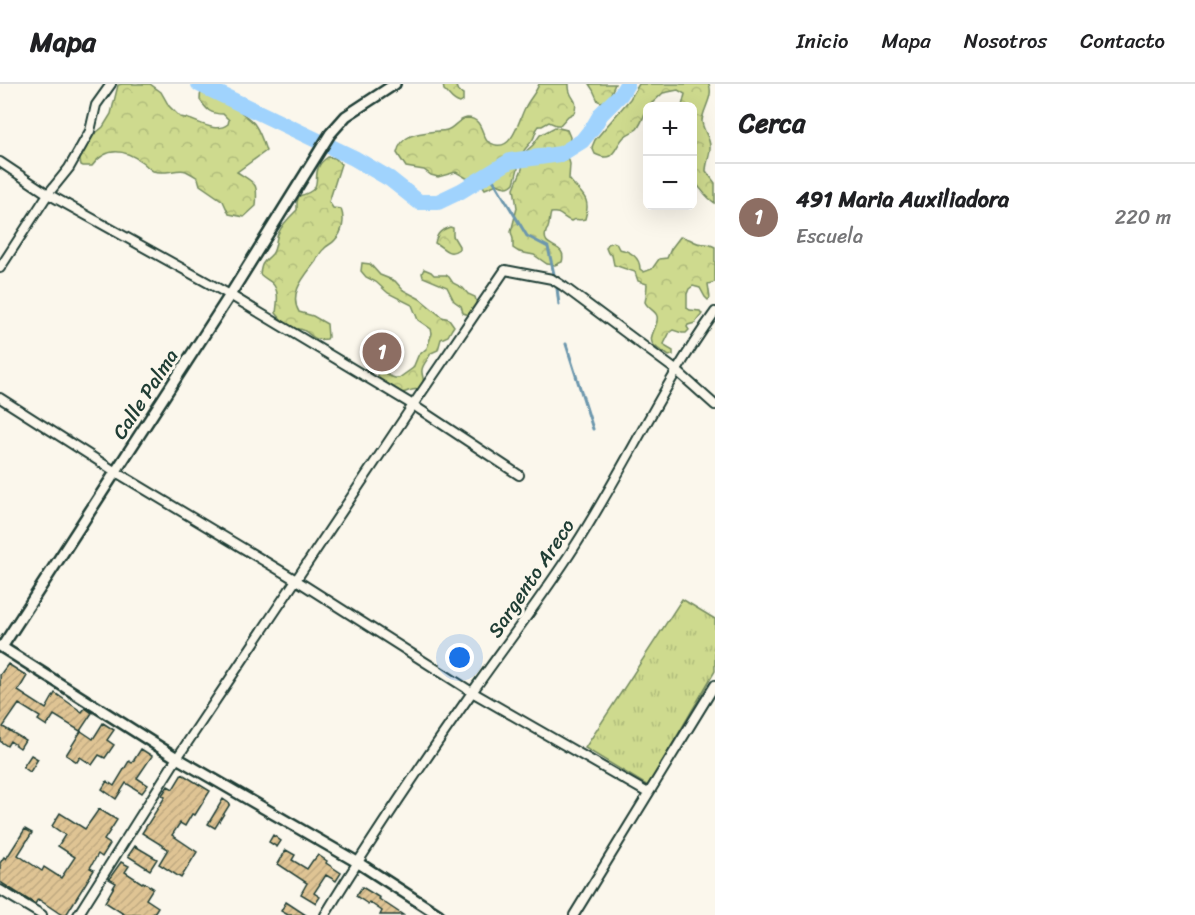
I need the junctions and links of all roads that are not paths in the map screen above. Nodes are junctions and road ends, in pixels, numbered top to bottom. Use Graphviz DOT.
graph roads {
  1 [pos="111,84"];
  2 [pos="394,84"];
  3 [pos="0,162"];
  4 [pos="48,194"];
  5 [pos="0,268"];
  6 [pos="230,295"];
  7 [pos="715,312"];
  8 [pos="677,371"];
  9 [pos="0,398"];
  10 [pos="413,405"];
  11 [pos="715,405"];
  12 [pos="116,472"];
  13 [pos="519,475"];
  14 [pos="296,580"];
  15 [pos="1,648"];
  16 [pos="715,686"];
  17 [pos="472,692"];
  18 [pos="177,758"];
  19 [pos="648,793"];
  20 [pos="357,862"];
  21 [pos="0,890"];
  22 [pos="42,915"];
  23 [pos="78,915"];
  24 [pos="325,915"];
  25 [pos="440,915"];
  26 [pos="574,915"];
  1 -- 4 [label="street"];
  2 -- 6 [label="street, Calle Palma"];
  3 -- 4 [label="street"];
  4 -- 5 [label="street"];
  4 -- 6 [label="street"];
  6 -- 10 [label="street"];
  6 -- 12 [label="street, Calle Palma"];
  7 -- 8 [label="street, Sargento Areco"];
  8 -- 10 [label="street"];
  8 -- 11 [label="street"];
  8 -- 17 [label="street, Sargento Areco"];
  9 -- 12 [label="street"];
  10 -- 13 [label="street"];
  10 -- 14 [label="street"];
  12 -- 14 [label="street"];
  12 -- 15 [label="street, Calle Palma"];
  14 -- 17 [label="street"];
  14 -- 18 [label="street"];
  15 -- 18 [label="street"];
  16 -- 19 [label="street"];
  17 -- 19 [label="street"];
  17 -- 20 [label="street, Sargento Areco"];
  18 -- 20 [label="street"];
  18 -- 23 [label="street"];
  19 -- 26 [label="street"];
  20 -- 24 [label="street, Sargento Areco"];
  20 -- 25 [label="street"];
  21 -- 22 [label="street"];
}
